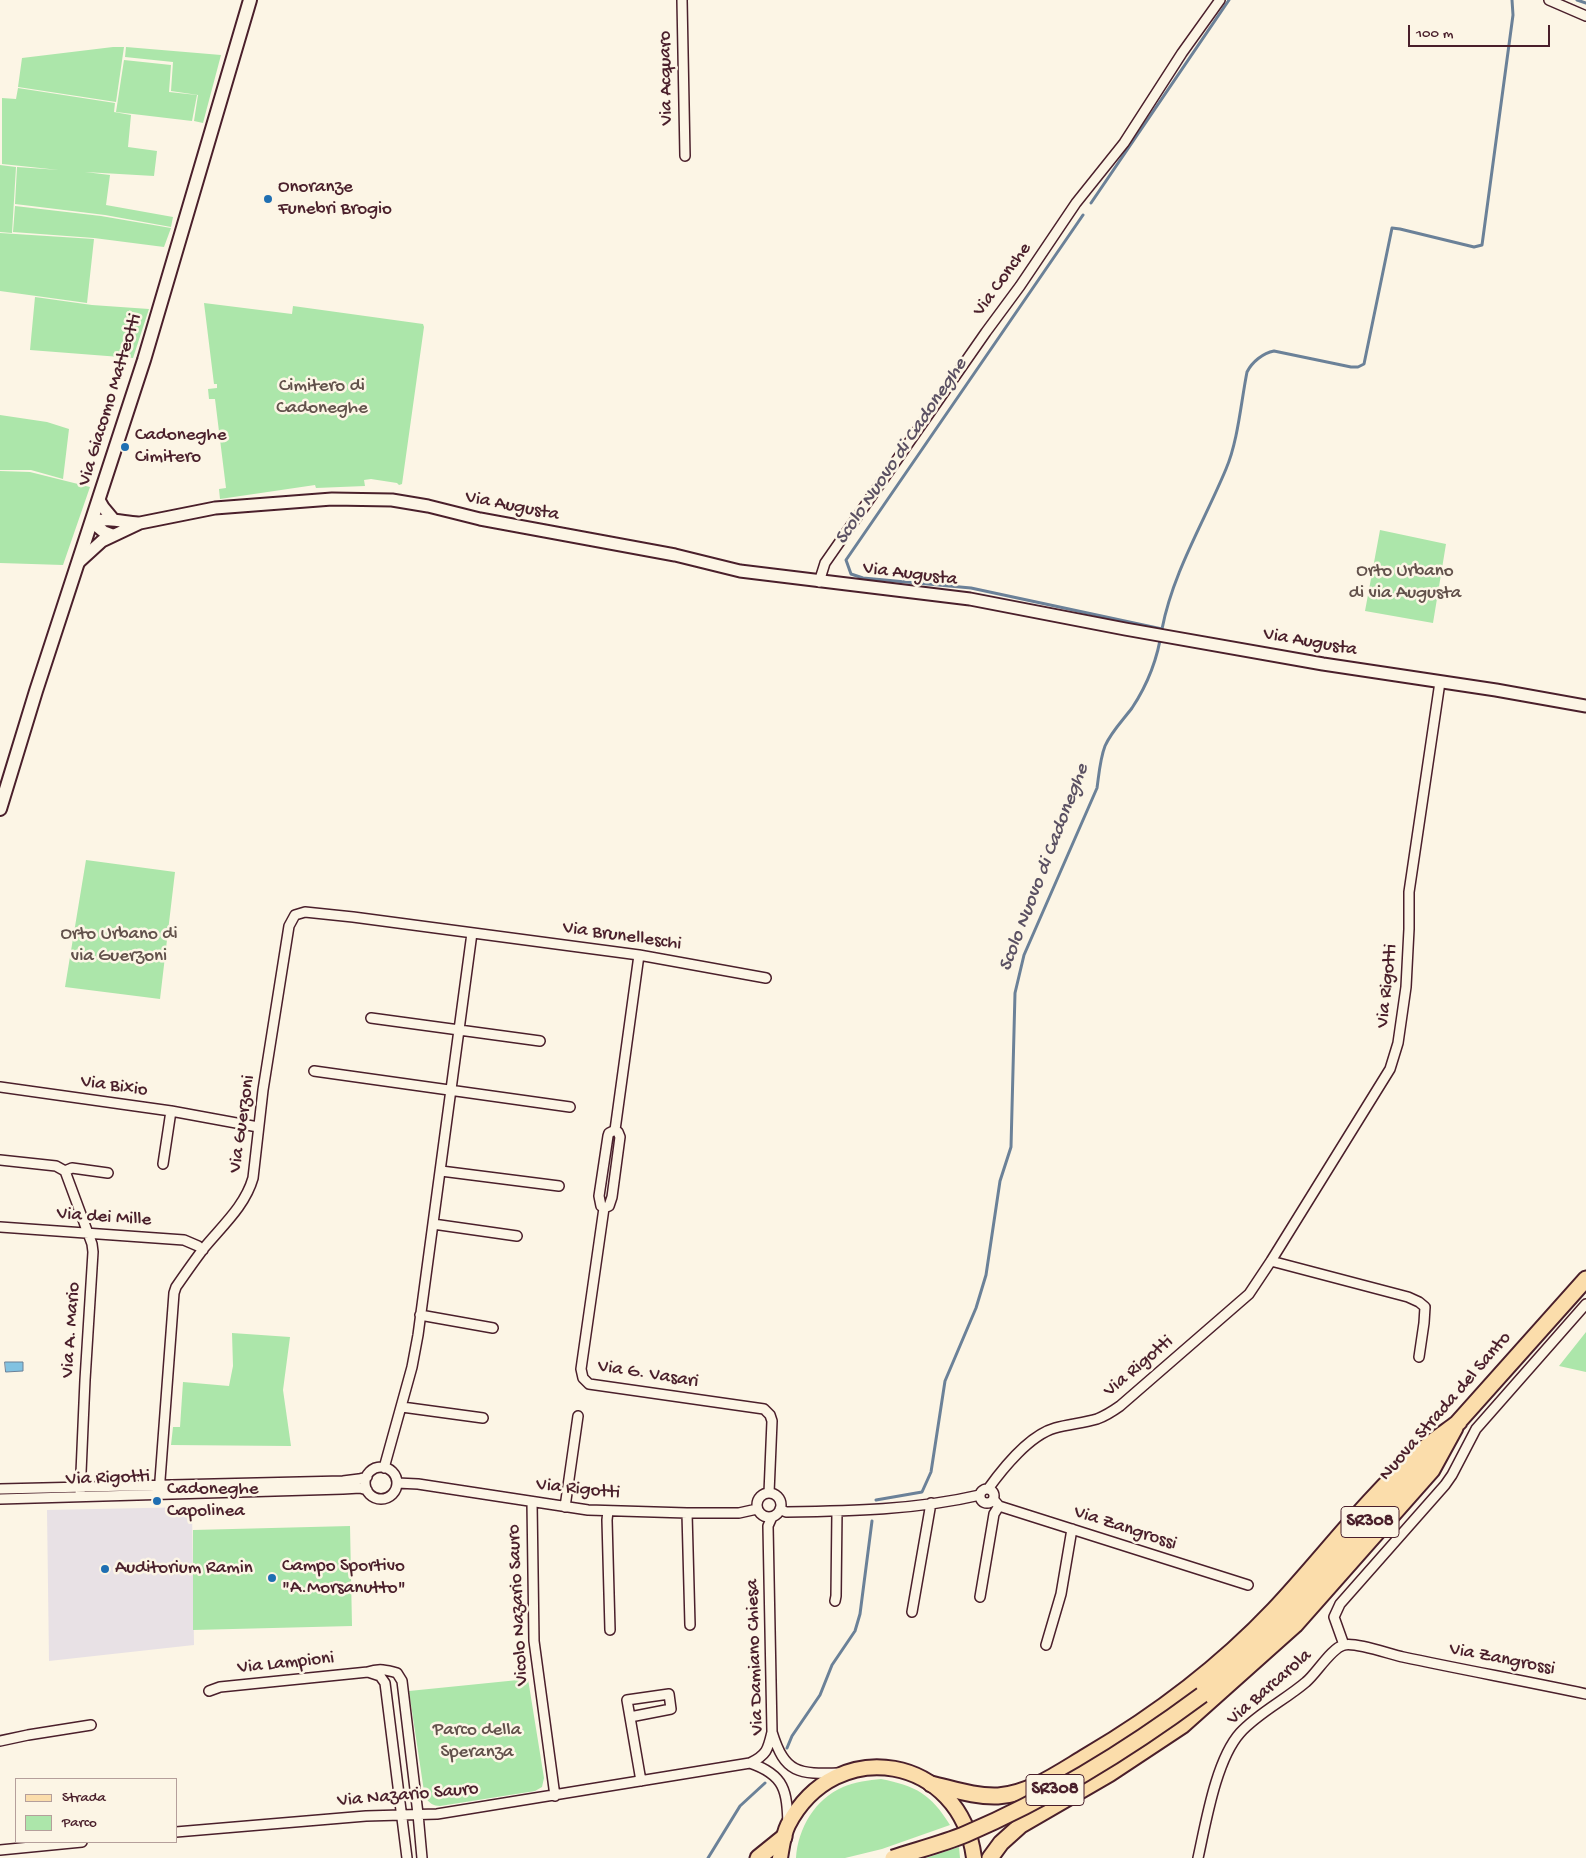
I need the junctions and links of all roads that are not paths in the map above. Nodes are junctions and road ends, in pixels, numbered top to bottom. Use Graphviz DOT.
graph roads {
  1 [pos="250,0"];
  2 [pos="682,0"];
  3 [pos="1220,0"];
  4 [pos="1548,0"];
  5 [pos="1586,16"];
  6 [pos="685,156"];
  7 [pos="99,500"];
  8 [pos="113,519"];
  9 [pos="92,522"];
  10 [pos="140,523"];
  11 [pos="112,535"];
  12 [pos="79,562"];
  13 [pos="819,582"];
  14 [pos="1440,682"];
  15 [pos="1586,706"];
  16 [pos="0,808"];
  17 [pos="472,933"];
  18 [pos="639,955"];
  19 [pos="766,978"];
  20 [pos="371,1018"];
  21 [pos="460,1030"];
  22 [pos="540,1041"];
  23 [pos="314,1071"];
  24 [pos="0,1087"];
  25 [pos="450,1091"];
  26 [pos="570,1107"];
  27 [pos="171,1112"];
  28 [pos="258,1127"];
  29 [pos="0,1160"];
  30 [pos="163,1164"];
  31 [pos="65,1171"];
  32 [pos="441,1171"];
  33 [pos="108,1173"];
  34 [pos="558,1186"];
  35 [pos="433,1224"];
  36 [pos="0,1227"];
  37 [pos="88,1233"];
  38 [pos="517,1236"];
  39 [pos="203,1250"];
  40 [pos="1271,1261"];
  41 [pos="1586,1279"];
  42 [pos="1586,1304"];
  43 [pos="420,1315"];
  44 [pos="492,1328"];
  45 [pos="1419,1357"];
  46 [pos="402,1407"];
  47 [pos="578,1416"];
  48 [pos="483,1418"];
  49 [pos="1459,1422"];
  50 [pos="384,1468"];
  51 [pos="366,1477"];
  52 [pos="397,1483"];
  53 [pos="0,1489"];
  54 [pos="160,1489"];
  55 [pos="988,1489"];
  56 [pos="367,1490"];
  57 [pos="79,1491"];
  58 [pos="769,1493"];
  59 [pos="980,1495"];
  60 [pos="0,1499"];
  61 [pos="532,1502"];
  62 [pos="931,1503"];
  63 [pos="996,1503"];
  64 [pos="565,1507"];
  65 [pos="757,1509"];
  66 [pos="780,1509"];
  67 [pos="608,1511"];
  68 [pos="837,1511"];
  69 [pos="687,1513"];
  70 [pos="772,1517"];
  71 [pos="1072,1529"];
  72 [pos="1248,1585"];
  73 [pos="980,1597"];
  74 [pos="835,1601"];
  75 [pos="912,1612"];
  76 [pos="690,1625"];
  77 [pos="610,1630"];
  78 [pos="1046,1645"];
  79 [pos="1344,1645"];
  80 [pos="368,1672"];
  81 [pos="209,1692"];
  82 [pos="1586,1694"];
  83 [pos="630,1717"];
  84 [pos="91,1725"];
  85 [pos="772,1732"];
  86 [pos="0,1741"];
  87 [pos="750,1763"];
  88 [pos="845,1772"];
  89 [pos="641,1781"];
  90 [pos="931,1784"];
  91 [pos="555,1796"];
  92 [pos="402,1814"];
  93 [pos="418,1814"];
  94 [pos="786,1831"];
  95 [pos="178,1832"];
  96 [pos="72,1843"];
  97 [pos="0,1850"];
  98 [pos="408,1858"];
  99 [pos="422,1858"];
  100 [pos="758,1858"];
  101 [pos="780,1858"];
  102 [pos="893,1858"];
  103 [pos="974,1858"];
  104 [pos="990,1858"];
  105 [pos="1198,1858"];
  1 -- 7 [label="main road, Via Giacomo Matteotti"];
  2 -- 6 [label="street, Via Acquaro"];
  3 -- 13 [label="street, Via Conche"];
  4 -- 5 [label="street"];
  7 -- 8 [label="street"];
  7 -- 9 [label="main road, Via Giacomo Matteotti"];
  8 -- 9 [label="street, Via Augusta"];
  8 -- 10 [label="street, Via Augusta"];
  9 -- 11 [label="street"];
  9 -- 12 [label="main road, Via Giacomo Matteotti"];
  10 -- 11 [label="street, Via Augusta"];
  10 -- 13 [label="street, Via Augusta"];
  11 -- 12 [label="street, Via Augusta"];
  12 -- 16 [label="main road, Via Giacomo Matteotti"];
  13 -- 14 [label="street, Via Augusta"];
  14 -- 15 [label="street, Via Augusta"];
  14 -- 40 [label="street, Via Rigotti"];
  17 -- 18 [label="street, Via Brunelleschi"];
  17 -- 21 [label="street"];
  17 -- 28 [label="street, Via Guerzoni"];
  18 -- 19 [label="street, Via Brunelleschi"];
  18 -- 58 [label="street, Via G. Vasari"];
  20 -- 21 [label="street"];
  21 -- 22 [label="street"];
  21 -- 25 [label="street"];
  23 -- 25 [label="street"];
  24 -- 27 [label="street, Via Bixio"];
  25 -- 26 [label="street"];
  25 -- 32 [label="street"];
  27 -- 28 [label="street"];
  27 -- 30 [label="street, Via Bixio"];
  28 -- 39 [label="street, Via Guerzoni"];
  29 -- 31 [label="street"];
  31 -- 33 [label="street"];
  31 -- 37 [label="street, Via A. Mario"];
  32 -- 34 [label="street"];
  32 -- 35 [label="street"];
  35 -- 38 [label="street"];
  35 -- 43 [label="street"];
  36 -- 37 [label="street, Via dei Mille"];
  37 -- 39 [label="street, Via dei Mille"];
  37 -- 57 [label="street, Via A. Mario"];
  39 -- 54 [label="street, Via Guerzoni"];
  40 -- 45 [label="street"];
  40 -- 55 [label="street, Via Rigotti"];
  41 -- 49 [label="highway, Nuova Strada del Santo / SR308"];
  42 -- 79 [label="street"];
  43 -- 44 [label="street"];
  43 -- 46 [label="street"];
  46 -- 48 [label="street"];
  46 -- 50 [label="street"];
  47 -- 64 [label="street"];
  49 -- 90 [label="highway"];
  49 -- 102 [label="highway, Nuova Strada del Santo / SR308, bridge"];
  49 -- 104 [label="highway"];
  50 -- 51 [label="street, Via Rigotti"];
  50 -- 52 [label="street"];
  51 -- 54 [label="street, Via Rigotti"];
  51 -- 56 [label="street"];
  52 -- 56 [label="street, Via Rigotti"];
  52 -- 61 [label="street, Via Rigotti"];
  53 -- 57 [label="street, Via Rigotti"];
  54 -- 56 [label="street, Via Rigotti"];
  54 -- 57 [label="street, Via Rigotti"];
  55 -- 59 [label="street, Via Rigotti"];
  55 -- 63 [label="street"];
  57 -- 60 [label="street, Via Rigotti"];
  58 -- 65 [label="street"];
  58 -- 66 [label="street"];
  59 -- 62 [label="street, Via Rigotti"];
  59 -- 63 [label="street"];
  61 -- 64 [label="street, Via Rigotti"];
  61 -- 91 [label="street, Vicolo Nazario Sauro"];
  62 -- 68 [label="street, Via Rigotti"];
  62 -- 75 [label="street"];
  63 -- 71 [label="street, Via Zangrossi"];
  63 -- 73 [label="street"];
  64 -- 67 [label="street, Via Rigotti"];
  65 -- 69 [label="street, Via Rigotti"];
  65 -- 70 [label="street"];
  66 -- 68 [label="street, Via Rigotti"];
  66 -- 70 [label="street"];
  67 -- 69 [label="street, Via Rigotti"];
  67 -- 77 [label="street"];
  68 -- 74 [label="street"];
  69 -- 76 [label="street"];
  70 -- 85 [label="street, Via Damiano Chiesa"];
  71 -- 72 [label="street, Via Zangrossi"];
  71 -- 78 [label="street"];
  79 -- 82 [label="street, Via Zangrossi"];
  79 -- 105 [label="street, Via Barcarola"];
  80 -- 81 [label="street, Via Lampioni"];
  80 -- 92 [label="street"];
  80 -- 93 [label="street, Via Lampioni"];
  83 -- 83 [label="street"];
  83 -- 89 [label="street"];
  84 -- 86 [label="street"];
  85 -- 87 [label="street"];
  85 -- 88 [label="street, Via Damiano Chiesa"];
  87 -- 89 [label="street, Via Nazario Sauro"];
  87 -- 94 [label="street"];
  88 -- 90 [label="main road"];
  88 -- 94 [label="main road"];
  89 -- 91 [label="street, Via Nazario Sauro"];
  90 -- 103 [label="main road"];
  91 -- 93 [label="street, Via Nazario Sauro"];
  92 -- 93 [label="street, Via Nazario Sauro"];
  92 -- 95 [label="street, Via Nazario Sauro"];
  92 -- 98 [label="street"];
  93 -- 99 [label="street, Via Lampioni"];
  94 -- 100 [label="highway"];
  94 -- 101 [label="main road"];
  96 -- 97 [label="street"];
}
